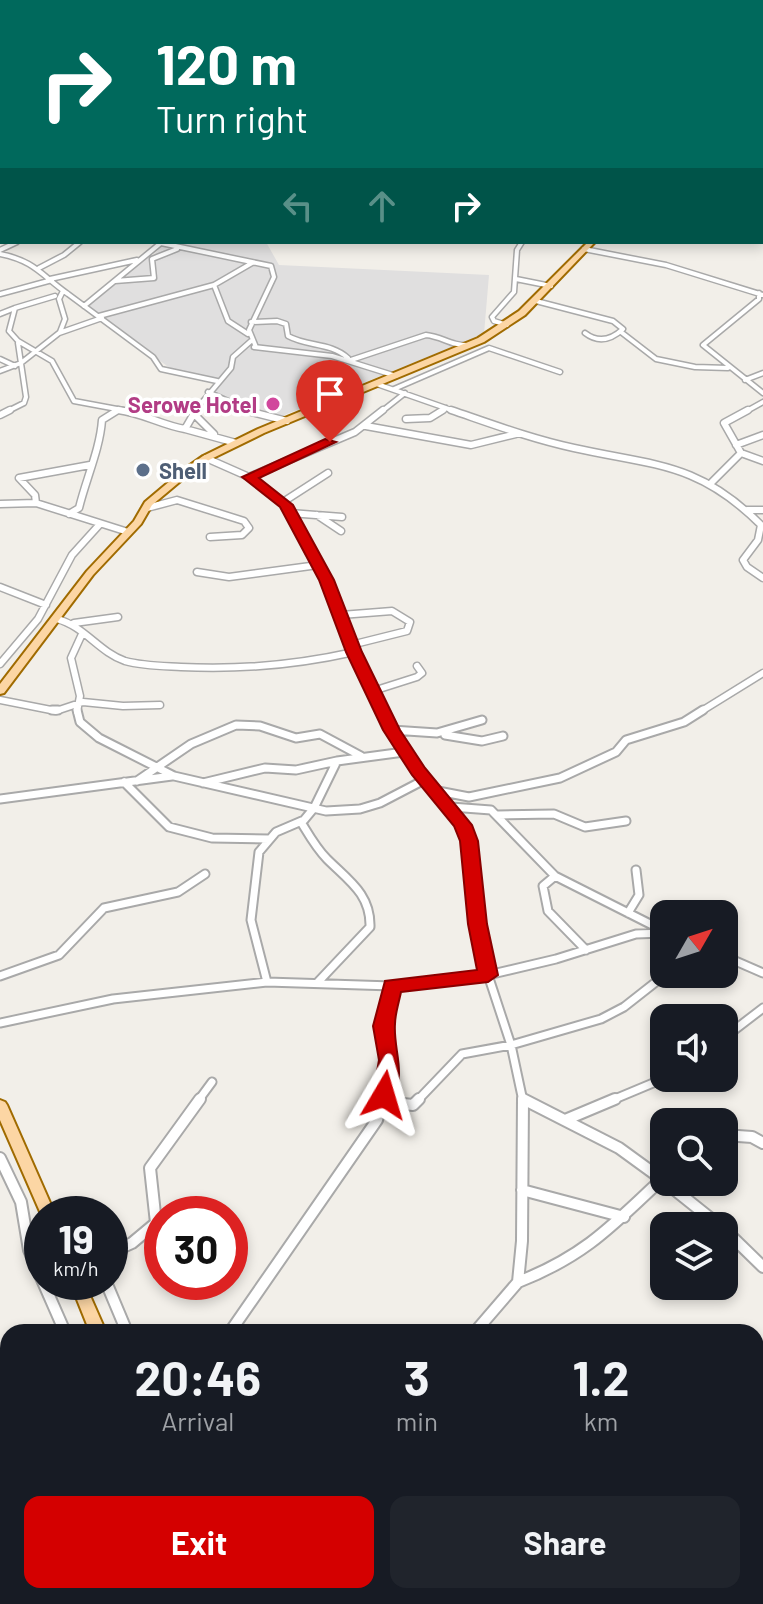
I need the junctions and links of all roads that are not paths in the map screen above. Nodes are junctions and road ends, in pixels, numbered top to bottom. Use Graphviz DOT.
graph roads {
  1 [pos="77,244"];
  2 [pos="161,244"];
  3 [pos="165,244"];
  4 [pos="521,244"];
  5 [pos="590,244"];
  6 [pos="179,249"];
  7 [pos="584,249"];
  8 [pos="0,252"];
  9 [pos="137,260"];
  10 [pos="252,263"];
  11 [pos="39,268"];
  12 [pos="516,279"];
  13 [pos="52,280"];
  14 [pos="115,281"];
  15 [pos="214,285"];
  16 [pos="551,286"];
  17 [pos="63,291"];
  18 [pos="0,294"];
  19 [pos="761,294"];
  20 [pos="57,297"];
  21 [pos="536,301"];
  22 [pos="84,306"];
  23 [pos="15,308"];
  24 [pos="0,314"];
  25 [pos="101,317"];
  26 [pos="251,322"];
  27 [pos="507,325"];
  28 [pos="621,332"];
  29 [pos="59,333"];
  30 [pos="585,333"];
  31 [pos="3,334"];
  32 [pos="248,334"];
  33 [pos="16,340"];
  34 [pos="253,344"];
  35 [pos="470,350"];
  36 [pos="37,352"];
  37 [pos="0,359"];
  38 [pos="435,360"];
  39 [pos="353,361"];
  40 [pos="18,364"];
  41 [pos="447,367"];
  42 [pos="729,368"];
  43 [pos="2,371"];
  44 [pos="560,372"];
  45 [pos="763,373"];
  46 [pos="21,376"];
  47 [pos="396,376"];
  48 [pos="745,380"];
  49 [pos="217,381"];
  50 [pos="377,384"];
  51 [pos="394,389"];
  52 [pos="208,392"];
  53 [pos="405,393"];
  54 [pos="763,393"];
  55 [pos="763,402"];
  56 [pos="100,408"];
  57 [pos="446,408"];
  58 [pos="118,410"];
  59 [pos="193,413"];
  60 [pos="0,415"];
  61 [pos="406,419"];
  62 [pos="102,420"];
  63 [pos="287,421"];
  64 [pos="366,426"];
  65 [pos="185,429"];
  66 [pos="519,433"];
  67 [pos="763,435"];
  68 [pos="216,437"];
  69 [pos="236,443"];
  70 [pos="736,445"];
  71 [pos="741,453"];
  72 [pos="206,458"];
  73 [pos="763,461"];
  74 [pos="90,465"];
  75 [pos="328,473"];
  76 [pos="249,477"];
  77 [pos="712,482"];
  78 [pos="27,489"];
  79 [pos="283,502"];
  80 [pos="14,503"];
  81 [pos="36,503"];
  82 [pos="0,504"];
  83 [pos="147,508"];
  84 [pos="747,510"];
  85 [pos="763,510"];
  86 [pos="290,513"];
  87 [pos="68,514"];
  88 [pos="317,515"];
  89 [pos="342,517"];
  90 [pos="100,524"];
  91 [pos="762,525"];
  92 [pos="341,531"];
  93 [pos="128,532"];
  94 [pos="210,537"];
  95 [pos="318,565"];
  96 [pos="197,572"];
  97 [pos="763,578"];
  98 [pos="0,587"];
  99 [pos="46,605"];
  100 [pos="341,615"];
  101 [pos="118,617"];
  102 [pos="57,619"];
  103 [pos="74,623"];
  104 [pos="82,634"];
  105 [pos="352,649"];
  106 [pos="0,664"];
  107 [pos="417,666"];
  108 [pos="763,673"];
  109 [pos="0,691"];
  110 [pos="373,691"];
  111 [pos="0,700"];
  112 [pos="79,703"];
  113 [pos="160,705"];
  114 [pos="482,720"];
  115 [pos="392,730"];
  116 [pos="443,734"];
  117 [pos="503,736"];
  118 [pos="404,752"];
  119 [pos="363,757"];
  120 [pos="337,761"];
  121 [pos="155,767"];
  122 [pos="174,776"];
  123 [pos="426,779"];
  124 [pos="137,781"];
  125 [pos="124,782"];
  126 [pos="199,783"];
  127 [pos="436,790"];
  128 [pos="0,799"];
  129 [pos="451,807"];
  130 [pos="314,808"];
  131 [pos="498,815"];
  132 [pos="626,821"];
  133 [pos="301,822"];
  134 [pos="269,839"];
  135 [pos="636,870"];
  136 [pos="205,874"];
  137 [pos="555,876"];
  138 [pos="628,913"];
  139 [pos="650,925"];
  140 [pos="650,933"];
  141 [pos="586,950"];
  142 [pos="738,962"];
  143 [pos="763,973"];
  144 [pos="488,975"];
  145 [pos="0,976"];
  146 [pos="267,982"];
  147 [pos="318,982"];
  148 [pos="392,986"];
  149 [pos="650,987"];
  150 [pos="763,1008"];
  151 [pos="0,1023"];
  152 [pos="738,1027"];
  153 [pos="511,1045"];
  154 [pos="212,1082"];
  155 [pos="650,1084"];
  156 [pos="523,1099"];
  157 [pos="383,1102"];
  158 [pos="0,1105"];
  159 [pos="565,1120"];
  160 [pos="738,1136"];
  161 [pos="763,1143"];
  162 [pos="0,1158"];
  163 [pos="650,1170"];
  164 [pos="522,1190"];
  165 [pos="650,1193"];
  166 [pos="40,1196"];
  167 [pos="683,1196"];
  168 [pos="703,1212"];
  169 [pos="624,1217"];
  170 [pos="738,1243"];
  171 [pos="128,1245"];
  172 [pos="763,1267"];
  173 [pos="518,1282"];
  174 [pos="85,1300"];
  175 [pos="114,1300"];
  176 [pos="61,1324"];
  177 [pos="95,1324"];
  178 [pos="124,1324"];
  179 [pos="236,1324"];
  180 [pos="482,1324"];
  1 -- 11 [label="street"];
  2 -- 9 [label="street"];
  3 -- 6 [label="street"];
  4 -- 12 [label="street"];
  5 -- 7 [label="main road"];
  6 -- 10 [label="street"];
  6 -- 14 [label="street"];
  7 -- 16 [label="main road"];
  7 -- 19 [label="street"];
  8 -- 11 [label="street"];
  9 -- 13 [label="street"];
  9 -- 14 [label="street"];
  10 -- 15 [label="street"];
  10 -- 26 [label="street"];
  11 -- 13 [label="street"];
  12 -- 16 [label="street"];
  12 -- 27 [label="street"];
  13 -- 17 [label="street"];
  13 -- 18 [label="street"];
  13 -- 20 [label="street"];
  14 -- 22 [label="street"];
  15 -- 25 [label="street"];
  15 -- 32 [label="street"];
  16 -- 21 [label="main road"];
  17 -- 20 [label="street"];
  17 -- 22 [label="street"];
  19 -- 42 [label="street"];
  20 -- 23 [label="street"];
  20 -- 29 [label="street"];
  21 -- 27 [label="main road"];
  21 -- 28 [label="street"];
  22 -- 25 [label="street"];
  23 -- 24 [label="street"];
  23 -- 33 [label="street"];
  25 -- 29 [label="street"];
  25 -- 49 [label="street"];
  26 -- 32 [label="street"];
  26 -- 39 [label="street"];
  27 -- 35 [label="main road"];
  28 -- 30 [label="street"];
  28 -- 42 [label="street"];
  29 -- 36 [label="street"];
  31 -- 33 [label="street"];
  32 -- 34 [label="street"];
  33 -- 36 [label="street"];
  33 -- 40 [label="street"];
  34 -- 39 [label="street"];
  34 -- 49 [label="street"];
  35 -- 38 [label="main road"];
  35 -- 39 [label="street"];
  35 -- 41 [label="street"];
  35 -- 44 [label="street"];
  36 -- 40 [label="street"];
  36 -- 56 [label="street"];
  37 -- 40 [label="street"];
  38 -- 41 [label="street"];
  38 -- 47 [label="main road"];
  39 -- 47 [label="street"];
  40 -- 43 [label="street"];
  40 -- 46 [label="street"];
  41 -- 51 [label="street"];
  42 -- 48 [label="street"];
  43 -- 46 [label="street"];
  45 -- 48 [label="street"];
  46 -- 60 [label="street"];
  47 -- 50 [label="main road"];
  48 -- 54 [label="street"];
  49 -- 52 [label="street"];
  50 -- 51 [label="street"];
  50 -- 63 [label="main road"];
  51 -- 53 [label="street"];
  52 -- 59 [label="street"];
  52 -- 63 [label="street"];
  53 -- 57 [label="street"];
  53 -- 64 [label="street"];
  55 -- 70 [label="street"];
  56 -- 58 [label="street"];
  56 -- 62 [label="street"];
  57 -- 61 [label="street"];
  57 -- 66 [label="street"];
  58 -- 62 [label="street"];
  58 -- 65 [label="street"];
  59 -- 65 [label="street"];
  59 -- 68 [label="street"];
  62 -- 74 [label="street"];
  63 -- 69 [label="main road"];
  64 -- 66 [label="street"];
  64 -- 76 [label="street"];
  65 -- 68 [label="street"];
  66 -- 77 [label="street"];
  67 -- 70 [label="street"];
  68 -- 69 [label="street"];
  69 -- 72 [label="main road"];
  70 -- 71 [label="street"];
  71 -- 73 [label="street"];
  71 -- 77 [label="street"];
  72 -- 76 [label="street"];
  72 -- 83 [label="main road"];
  74 -- 78 [label="street"];
  74 -- 87 [label="street"];
  75 -- 79 [label="street"];
  76 -- 79 [label="street"];
  77 -- 84 [label="street"];
  78 -- 80 [label="street"];
  78 -- 81 [label="street"];
  79 -- 86 [label="street"];
  80 -- 81 [label="street"];
  80 -- 82 [label="street"];
  81 -- 87 [label="street"];
  83 -- 93 [label="main road"];
  83 -- 94 [label="street"];
  84 -- 85 [label="street"];
  84 -- 91 [label="street"];
  86 -- 88 [label="street"];
  86 -- 95 [label="street"];
  87 -- 90 [label="street"];
  88 -- 89 [label="street"];
  88 -- 92 [label="street"];
  90 -- 93 [label="street"];
  90 -- 99 [label="street"];
  91 -- 97 [label="street"];
  93 -- 102 [label="main road"];
  95 -- 96 [label="street"];
  95 -- 100 [label="street"];
  98 -- 99 [label="street"];
  99 -- 106 [label="street"];
  100 -- 105 [label="street"];
  100 -- 105 [label="street"];
  101 -- 103 [label="street"];
  102 -- 103 [label="street"];
  102 -- 109 [label="main road"];
  103 -- 104 [label="street"];
  104 -- 105 [label="street"];
  104 -- 112 [label="street"];
  105 -- 110 [label="street"];
  107 -- 110 [label="street"];
  108 -- 127 [label="street"];
  110 -- 115 [label="street"];
  111 -- 112 [label="street"];
  112 -- 113 [label="street"];
  112 -- 121 [label="street"];
  114 -- 116 [label="street"];
  115 -- 116 [label="street"];
  115 -- 118 [label="street"];
  116 -- 117 [label="street"];
  118 -- 119 [label="street"];
  118 -- 123 [label="street"];
  119 -- 120 [label="street"];
  119 -- 121 [label="street"];
  120 -- 126 [label="street"];
  120 -- 130 [label="street"];
  121 -- 122 [label="street"];
  121 -- 124 [label="street"];
  122 -- 124 [label="street"];
  122 -- 126 [label="street"];
  123 -- 127 [label="street"];
  123 -- 130 [label="street"];
  124 -- 125 [label="street"];
  125 -- 128 [label="street"];
  125 -- 134 [label="street"];
  126 -- 130 [label="street"];
  127 -- 129 [label="street"];
  129 -- 131 [label="street"];
  129 -- 144 [label="street"];
  130 -- 133 [label="street"];
  131 -- 132 [label="street"];
  131 -- 137 [label="street"];
  133 -- 134 [label="street"];
  133 -- 147 [label="street"];
  134 -- 146 [label="street"];
  135 -- 138 [label="street"];
  136 -- 145 [label="street"];
  137 -- 138 [label="street"];
  137 -- 141 [label="street"];
  138 -- 139 [label="street"];
  140 -- 141 [label="street"];
  141 -- 144 [label="street"];
  142 -- 143 [label="street"];
  144 -- 148 [label="street"];
  144 -- 153 [label="street"];
  146 -- 147 [label="street"];
  146 -- 151 [label="street"];
  147 -- 148 [label="street"];
  148 -- 157 [label="street"];
  149 -- 153 [label="street"];
  150 -- 152 [label="street"];
  153 -- 156 [label="street"];
  153 -- 157 [label="street"];
  154 -- 171 [label="street"];
  155 -- 159 [label="street"];
  156 -- 159 [label="street"];
  156 -- 164 [label="street"];
  157 -- 179 [label="street"];
  158 -- 166 [label="main road"];
  159 -- 163 [label="street"];
  160 -- 161 [label="street"];
  162 -- 176 [label="street"];
  164 -- 169 [label="street"];
  164 -- 173 [label="street"];
  165 -- 169 [label="street"];
  167 -- 168 [label="street"];
  169 -- 173 [label="street"];
  170 -- 172 [label="street"];
  173 -- 180 [label="street"];
  174 -- 177 [label="main road"];
  175 -- 178 [label="street"];
}
